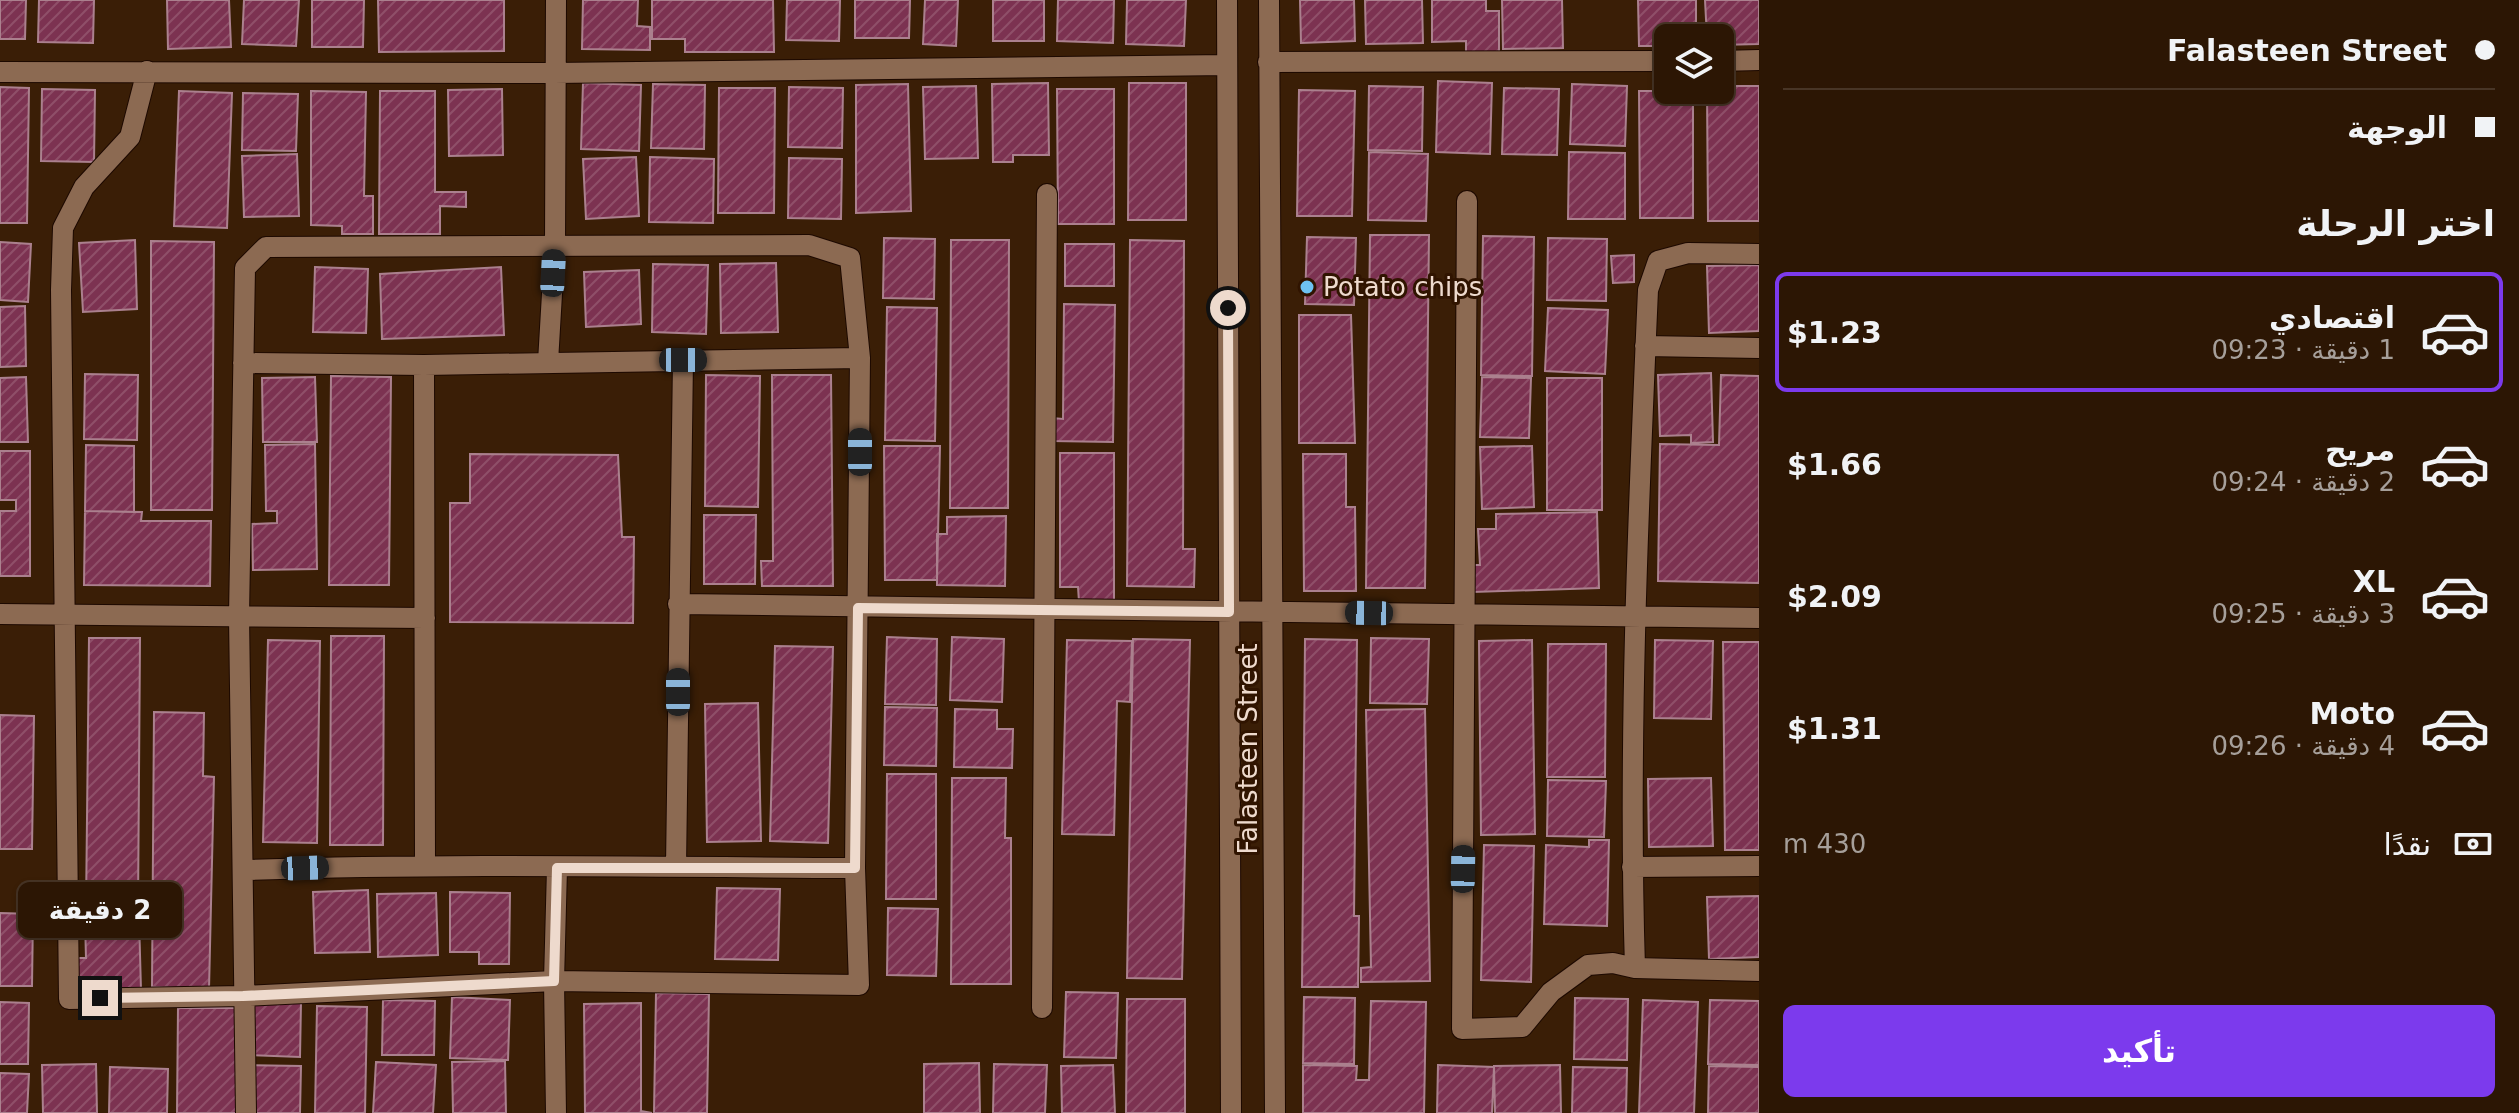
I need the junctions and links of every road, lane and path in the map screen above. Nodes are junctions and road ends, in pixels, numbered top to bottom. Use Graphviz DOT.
graph roads {
  1 [pos="556,0"];
  2 [pos="1227,0"];
  3 [pos="1269,0"];
  4 [pos="1759,60"];
  5 [pos="1654,61"];
  6 [pos="1734,61"];
  7 [pos="1268,62"];
  8 [pos="1227,65"];
  9 [pos="147,71"];
  10 [pos="0,72"];
  11 [pos="554,73"];
  12 [pos="1047,194"];
  13 [pos="1467,201"];
  14 [pos="555,243"];
  15 [pos="1759,254"];
  16 [pos="1645,346"];
  17 [pos="1759,348"];
  18 [pos="860,358"];
  19 [pos="683,360"];
  20 [pos="548,362"];
  21 [pos="243,363"];
  22 [pos="424,365"];
  23 [pos="678,604"];
  24 [pos="858,608"];
  25 [pos="1045,612"];
  26 [pos="1229,612"];
  27 [pos="1273,612"];
  28 [pos="0,614"];
  29 [pos="65,614"];
  30 [pos="1465,614"];
  31 [pos="239,616"];
  32 [pos="1637,617"];
  33 [pos="425,618"];
  34 [pos="1759,618"];
  35 [pos="425,864"];
  36 [pos="1759,866"];
  37 [pos="676,867"];
  38 [pos="1632,867"];
  39 [pos="557,868"];
  40 [pos="855,868"];
  41 [pos="245,870"];
  42 [pos="1635,968"];
  43 [pos="1759,971"];
  44 [pos="554,981"];
  45 [pos="243,996"];
  46 [pos="1042,1008"];
  47 [pos="246,1113"];
  48 [pos="556,1113"];
  49 [pos="1231,1113"];
  50 [pos="1275,1113"];
  1 -- 11 [label="street"];
  2 -- 8 [label="street, Falasteen Street"];
  3 -- 7 [label="street, Falasteen Street"];
  4 -- 6 [label="street"];
  5 -- 7 [label="street"];
  7 -- 27 [label="street, Falasteen Street"];
  8 -- 11 [label="street"];
  8 -- 26 [label="street, Falasteen Street"];
  9 -- 10 [label="street"];
  9 -- 11 [label="street"];
  9 -- 29 [label="street"];
  11 -- 14 [label="street"];
  12 -- 25 [label="street"];
  13 -- 30 [label="street"];
  14 -- 18 [label="street"];
  14 -- 20 [label="street"];
  14 -- 21 [label="street"];
  15 -- 16 [label="street"];
  16 -- 17 [label="street"];
  16 -- 32 [label="street"];
  18 -- 19 [label="street"];
  18 -- 24 [label="street"];
  19 -- 20 [label="street"];
  19 -- 23 [label="street"];
  20 -- 22 [label="street"];
  21 -- 22 [label="street"];
  21 -- 31 [label="street"];
  22 -- 33 [label="street"];
  23 -- 24 [label="street"];
  23 -- 37 [label="street"];
  24 -- 25 [label="street"];
  24 -- 40 [label="street"];
  25 -- 26 [label="street"];
  25 -- 46 [label="street"];
  26 -- 27 [label="street"];
  26 -- 49 [label="street, Falasteen Street"];
  27 -- 30 [label="street"];
  27 -- 50 [label="street, Falasteen Street"];
  28 -- 29 [label="street"];
  29 -- 31 [label="street"];
  29 -- 45 [label="street"];
  30 -- 32 [label="street"];
  30 -- 42 [label="street"];
  31 -- 33 [label="street"];
  31 -- 41 [label="street"];
  32 -- 34 [label="street"];
  32 -- 38 [label="street"];
  33 -- 35 [label="street"];
  35 -- 39 [label="street"];
  35 -- 41 [label="street"];
  36 -- 38 [label="street"];
  37 -- 39 [label="street"];
  37 -- 40 [label="street"];
  38 -- 42 [label="street"];
  39 -- 44 [label="street"];
  40 -- 44 [label="street"];
  41 -- 45 [label="street"];
  42 -- 43 [label="street"];
  44 -- 45 [label="street"];
  44 -- 48 [label="street"];
  45 -- 47 [label="street"];
}
